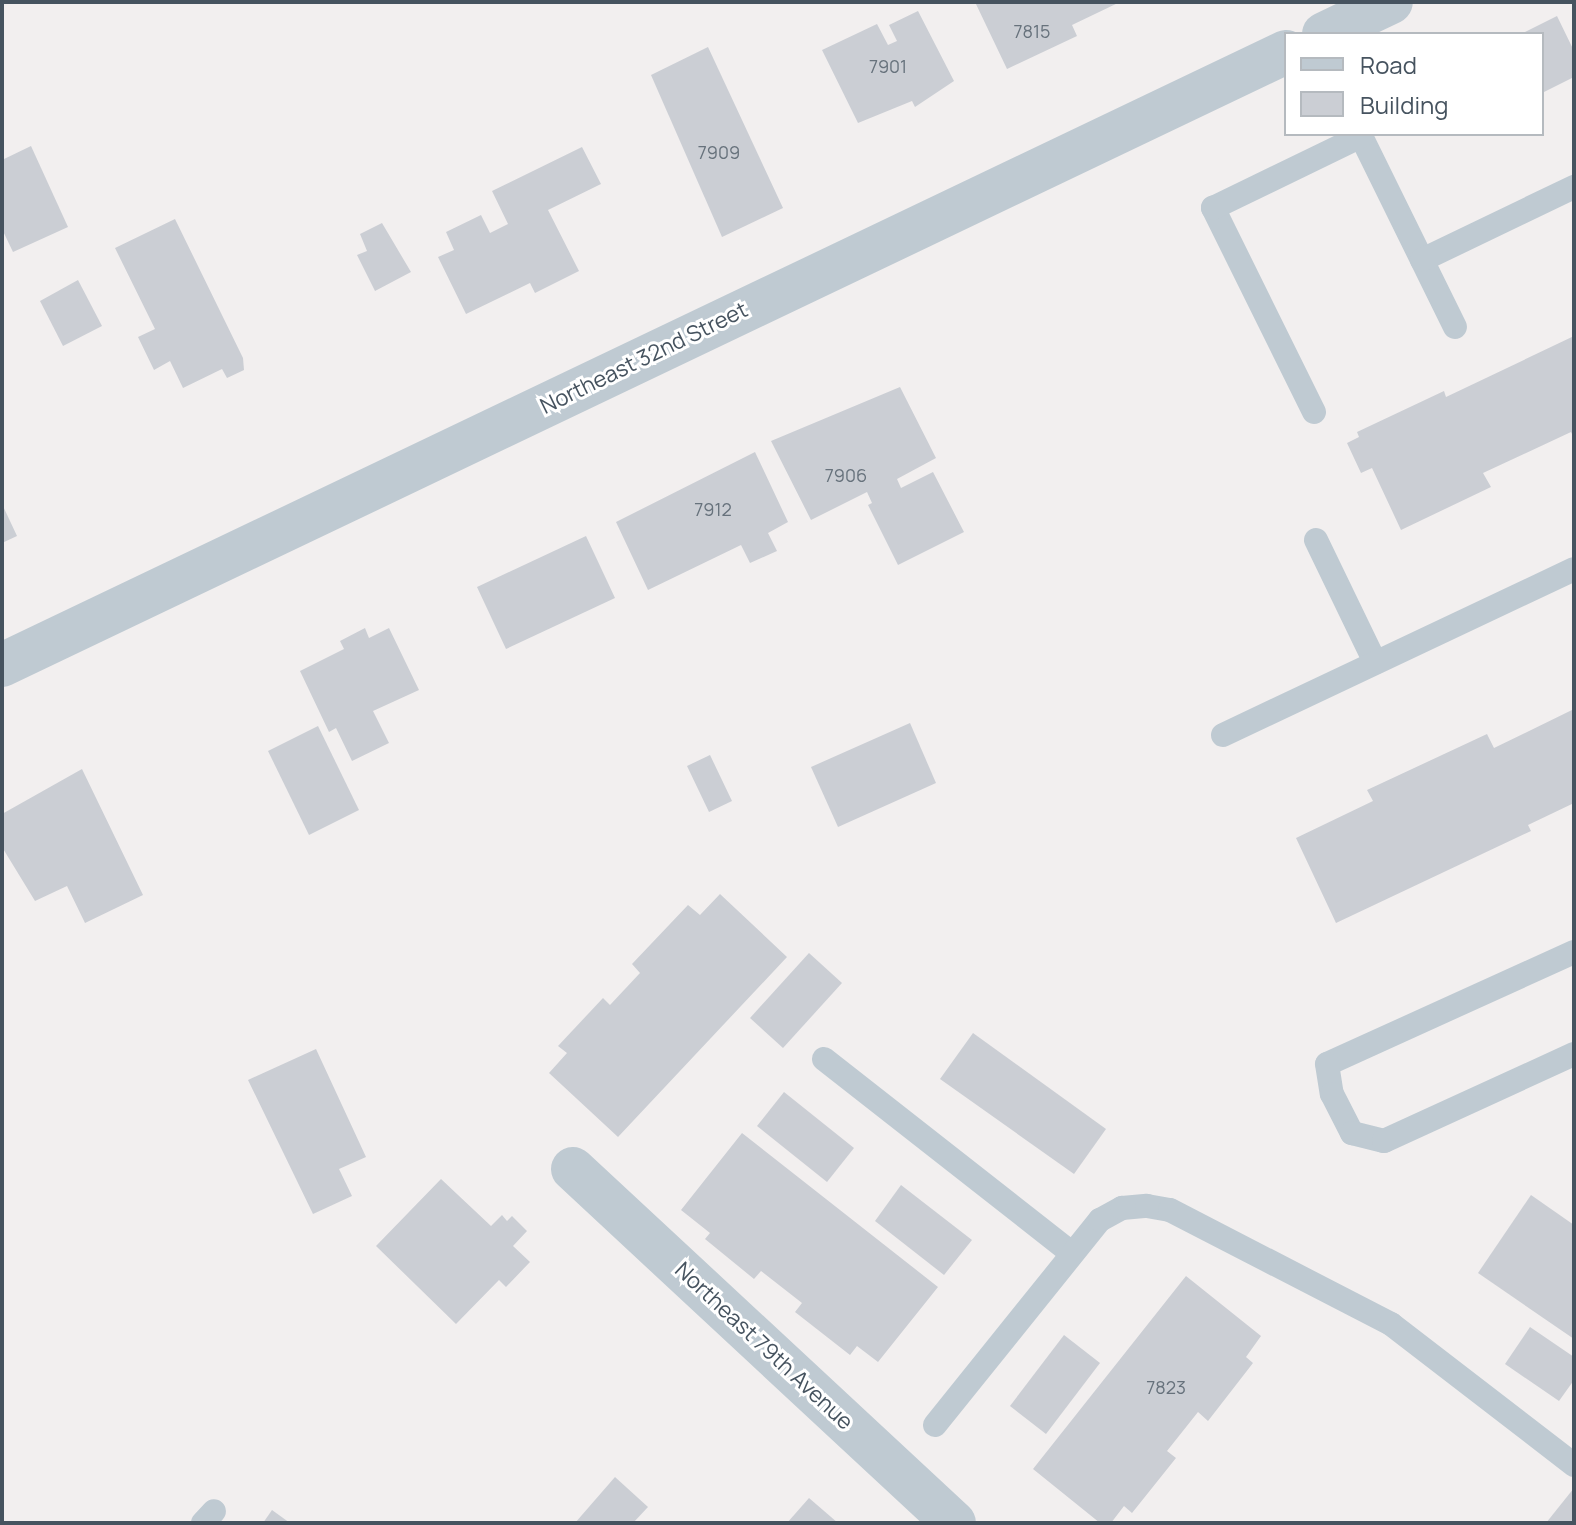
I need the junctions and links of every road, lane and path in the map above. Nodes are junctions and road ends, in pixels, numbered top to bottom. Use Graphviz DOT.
graph roads {
  1 [pos="1391,2"];
  2 [pos="1328,32"];
  3 [pos="1284,53"];
  4 [pos="1358,136"];
  5 [pos="1360,136"];
  6 [pos="1574,187"];
  7 [pos="1422,260"];
  8 [pos="1455,327"];
  9 [pos="1314,412"];
  10 [pos="1316,540"];
  11 [pos="1574,569"];
  12 [pos="1375,662"];
  13 [pos="2,665"];
  14 [pos="1223,735"];
  15 [pos="1574,952"];
  16 [pos="1574,1054"];
  17 [pos="824,1059"];
  18 [pos="573,1169"];
  19 [pos="1071,1253"];
  20 [pos="935,1425"];
  21 [pos="1574,1465"];
  22 [pos="954,1523"];
  1 -- 2 [label="street"];
  3 -- 13 [label="street, Northeast 32nd Street"];
  4 -- 9 [label="lane"];
  5 -- 7 [label="lane"];
  6 -- 7 [label="lane"];
  7 -- 8 [label="lane"];
  10 -- 12 [label="lane"];
  11 -- 12 [label="lane"];
  12 -- 14 [label="lane"];
  15 -- 16 [label="lane"];
  17 -- 19 [label="lane"];
  18 -- 22 [label="street, Northeast 79th Avenue"];
  19 -- 20 [label="lane"];
  19 -- 21 [label="lane"];
}
